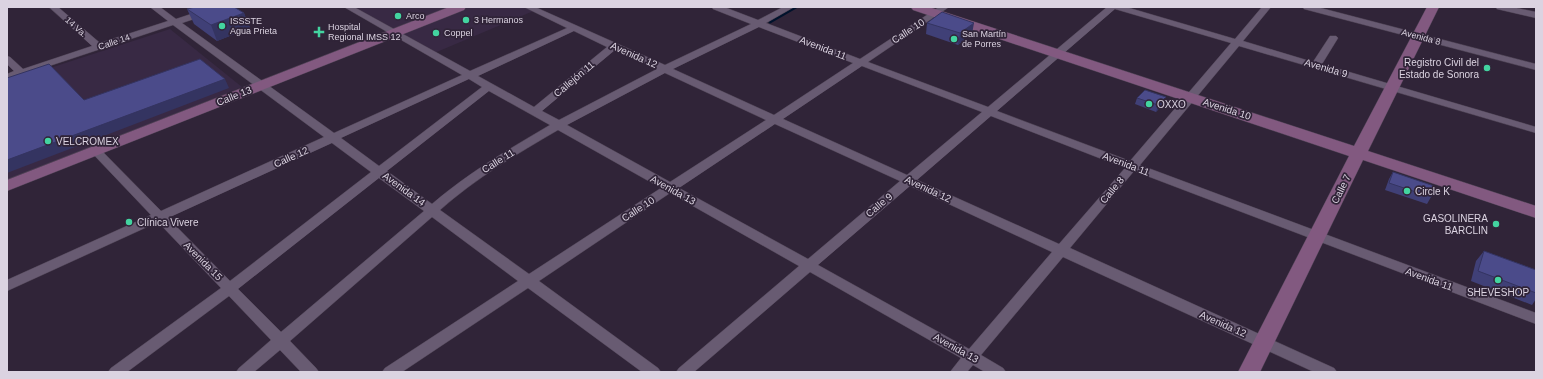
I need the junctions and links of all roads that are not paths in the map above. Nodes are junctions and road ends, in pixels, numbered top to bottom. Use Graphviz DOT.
graph roads {
  1 [pos="53,7"];
  2 [pos="154,7"];
  3 [pos="221,7"];
  4 [pos="348,7"];
  5 [pos="460,7"];
  6 [pos="528,7"];
  7 [pos="716,7"];
  8 [pos="790,7"];
  9 [pos="917,7"];
  10 [pos="1112,7"];
  11 [pos="1117,7"];
  12 [pos="1267,7"];
  13 [pos="1307,7"];
  14 [pos="1433,7"];
  15 [pos="1500,7"];
  16 [pos="941,10"];
  17 [pos="1536,15"];
  18 [pos="175,22"];
  19 [pos="760,24"];
  20 [pos="574,28"];
  21 [pos="394,33"];
  22 [pos="1417,36"];
  23 [pos="1333,38"];
  24 [pos="1237,42"];
  25 [pos="614,46"];
  26 [pos="98,47"];
  27 [pos="1057,53"];
  28 [pos="7,59"];
  29 [pos="861,62"];
  30 [pos="1316,65"];
  31 [pos="1536,67"];
  32 [pos="664,69"];
  33 [pos="22,73"];
  34 [pos="470,76"];
  35 [pos="7,77"];
  36 [pos="261,86"];
  37 [pos="489,86"];
  38 [pos="1391,87"];
  39 [pos="1191,98"];
  40 [pos="534,112"];
  41 [pos="989,112"];
  42 [pos="774,119"];
  43 [pos="558,125"];
  44 [pos="1536,130"];
  45 [pos="333,138"];
  46 [pos="96,151"];
  47 [pos="1358,153"];
  48 [pos="1132,167"];
  49 [pos="378,171"];
  50 [pos="908,180"];
  51 [pos="7,186"];
  52 [pos="670,188"];
  53 [pos="432,210"];
  54 [pos="1536,212"];
  55 [pos="160,217"];
  56 [pos="1317,237"];
  57 [pos="1061,250"];
  58 [pos="808,266"];
  59 [pos="529,281"];
  60 [pos="7,286"];
  61 [pos="230,288"];
  62 [pos="1536,319"];
  63 [pos="280,340"];
  64 [pos="1264,342"];
  65 [pos="971,356"];
  66 [pos="116,372"];
  67 [pos="244,372"];
  68 [pos="311,372"];
  69 [pos="390,372"];
  70 [pos="653,372"];
  71 [pos="684,372"];
  72 [pos="958,372"];
  73 [pos="998,372"];
  74 [pos="1249,372"];
  75 [pos="1329,372"];
  1 -- 26 [label="street, 14 Va."];
  2 -- 18 [label="street, Avenida 14"];
  3 -- 18 [label="street, Calle 14"];
  4 -- 21 [label="street, Avenida 13"];
  5 -- 21 [label="street, Calle 13"];
  6 -- 20 [label="street, Avenida 12"];
  7 -- 19 [label="street, Avenida 11"];
  8 -- 19 [label="street, Calle 11"];
  9 -- 16 [label="street, Avenida 10"];
  10 -- 27 [label="street, Calle 9"];
  11 -- 24 [label="street, Avenida 9"];
  12 -- 24 [label="street, Calle 8"];
  13 -- 22 [label="street, Avenida 8"];
  14 -- 22 [label="street, Calle 7"];
  15 -- 17 [label="street"];
  16 -- 27 [label="street, Avenida 10"];
  16 -- 29 [label="street, Calle 10"];
  18 -- 26 [label="street, Calle 14"];
  18 -- 36 [label="street, Avenida 14"];
  19 -- 29 [label="street, Avenida 11"];
  19 -- 32 [label="street, Calle 11"];
  20 -- 25 [label="street, Avenida 12"];
  20 -- 34 [label="street, Calle 12"];
  21 -- 34 [label="street, Avenida 13"];
  21 -- 36 [label="street, Calle 13"];
  22 -- 31 [label="street, Avenida 8"];
  22 -- 38 [label="street, Calle 7"];
  23 -- 30 [label="street"];
  24 -- 30 [label="street, Avenida 9"];
  24 -- 39 [label="street, Calle 8"];
  25 -- 32 [label="street, Avenida 12"];
  25 -- 40 [label="street, Callejón 11"];
  26 -- 33 [label="street, Calle 14"];
  27 -- 39 [label="street, Avenida 10"];
  27 -- 41 [label="street, Calle 9"];
  28 -- 33 [label="street"];
  29 -- 41 [label="street, Avenida 11"];
  29 -- 42 [label="street, Calle 10"];
  30 -- 38 [label="street, Avenida 9"];
  32 -- 42 [label="street, Avenida 12"];
  32 -- 43 [label="street, Calle 11"];
  33 -- 35 [label="street, Calle 14"];
  34 -- 37 [label="street, Avenida 13"];
  34 -- 45 [label="street, Calle 12"];
  36 -- 45 [label="street, Avenida 14"];
  36 -- 46 [label="street, Calle 13"];
  37 -- 40 [label="street, Avenida 13"];
  37 -- 49 [label="street"];
  38 -- 44 [label="street, Avenida 9"];
  38 -- 47 [label="street, Calle 7"];
  39 -- 47 [label="street, Avenida 10"];
  39 -- 48 [label="street, Calle 8"];
  40 -- 43 [label="street, Avenida 13"];
  41 -- 48 [label="street, Avenida 11"];
  41 -- 50 [label="street, Calle 9"];
  42 -- 50 [label="street, Avenida 12"];
  42 -- 52 [label="street, Calle 10"];
  43 -- 52 [label="street, Avenida 13"];
  43 -- 53 [label="street, Calle 11"];
  45 -- 49 [label="street, Avenida 14"];
  45 -- 55 [label="street, Calle 12"];
  46 -- 51 [label="street, Calle 13"];
  46 -- 55 [label="street, Avenida 15"];
  47 -- 54 [label="street, Avenida 10"];
  47 -- 56 [label="street, Calle 7"];
  48 -- 56 [label="street, Avenida 11"];
  48 -- 57 [label="street, Calle 8"];
  49 -- 53 [label="street, Avenida 14"];
  49 -- 61 [label="street"];
  50 -- 57 [label="street, Avenida 12"];
  50 -- 58 [label="street, Calle 9"];
  52 -- 58 [label="street, Avenida 13"];
  52 -- 59 [label="street, Calle 10"];
  53 -- 59 [label="street, Avenida 14"];
  53 -- 63 [label="street, Calle 11"];
  55 -- 60 [label="street, Calle 12"];
  55 -- 61 [label="street, Avenida 15"];
  56 -- 62 [label="street, Avenida 11"];
  56 -- 64 [label="street, Calle 7"];
  57 -- 64 [label="street, Avenida 12"];
  57 -- 65 [label="street, Calle 8"];
  58 -- 65 [label="street, Avenida 13"];
  58 -- 71 [label="street, Calle 9"];
  59 -- 69 [label="street, Calle 10"];
  59 -- 70 [label="street, Avenida 14"];
  61 -- 63 [label="street, Avenida 15"];
  61 -- 66 [label="street"];
  63 -- 67 [label="street, Calle 11"];
  63 -- 68 [label="street, Avenida 15"];
  64 -- 74 [label="street, Calle 7"];
  64 -- 75 [label="street, Avenida 12"];
  65 -- 72 [label="street, Calle 8"];
  65 -- 73 [label="street, Avenida 13"];
}
